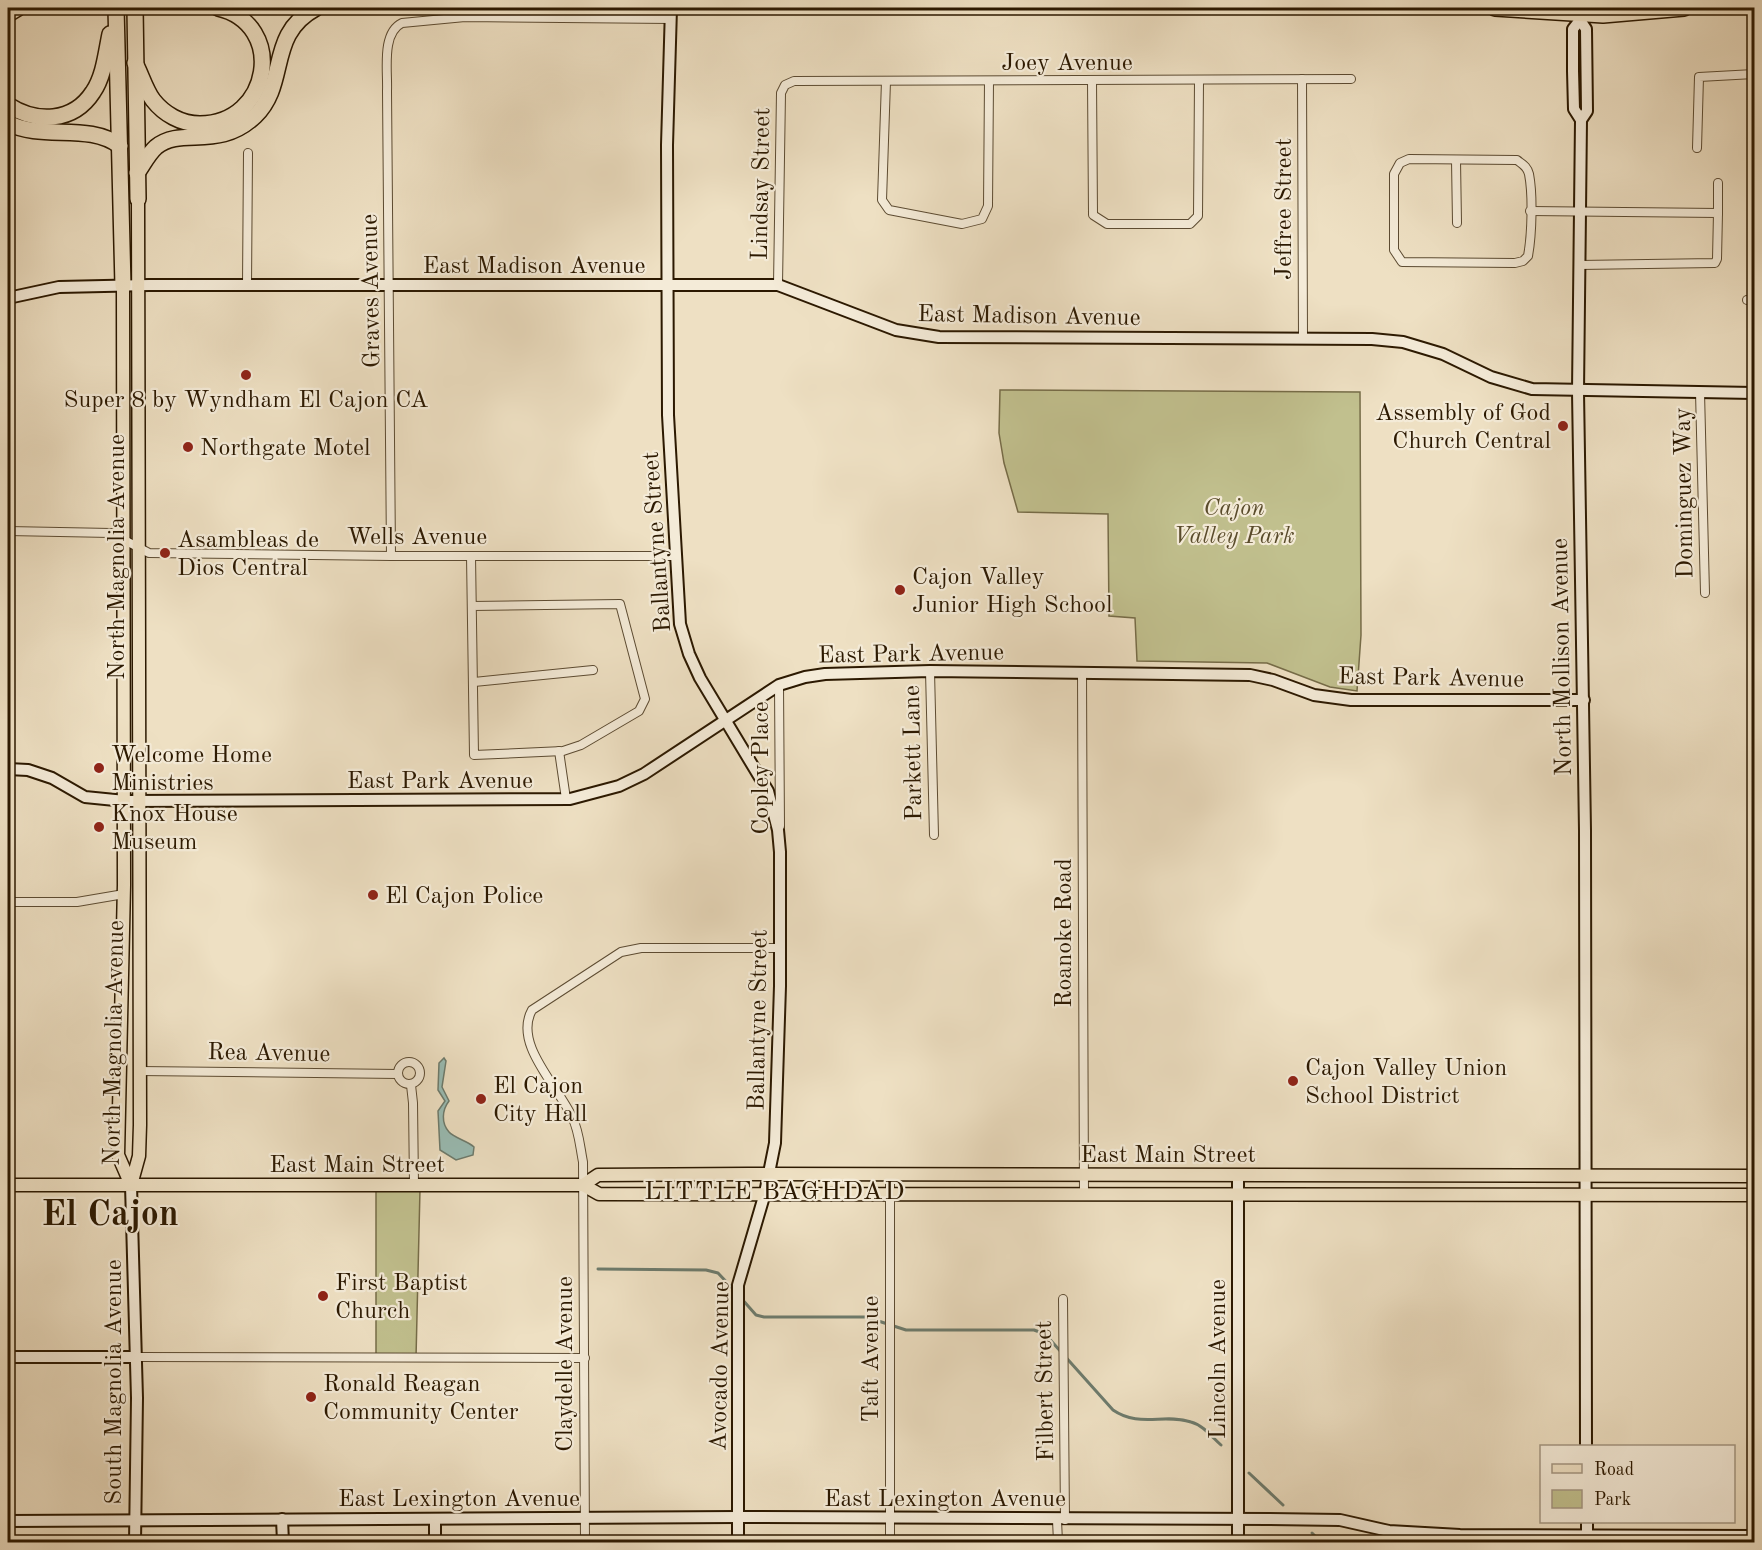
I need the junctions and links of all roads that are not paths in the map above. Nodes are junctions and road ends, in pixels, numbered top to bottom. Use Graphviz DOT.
graph roads {
  1 [pos="18,8"];
  2 [pos="116,8"];
  3 [pos="135,8"];
  4 [pos="218,8"];
  5 [pos="316,8"];
  6 [pos="1495,8"];
  7 [pos="1684,8"];
  8 [pos="671,13"];
  9 [pos="8,14"];
  10 [pos="1580,14"];
  11 [pos="135,63"];
  12 [pos="1755,74"];
  13 [pos="1574,76"];
  14 [pos="1302,80"];
  15 [pos="1351,80"];
  16 [pos="886,81"];
  17 [pos="989,81"];
  18 [pos="1092,81"];
  19 [pos="1200,81"];
  20 [pos="785,85"];
  21 [pos="1587,97"];
  22 [pos="8,105"];
  23 [pos="1581,120"];
  24 [pos="8,123"];
  25 [pos="120,146"];
  26 [pos="1696,148"];
  27 [pos="248,153"];
  28 [pos="1456,160"];
  29 [pos="137,173"];
  30 [pos="1718,183"];
  31 [pos="138,199"];
  32 [pos="1530,211"];
  33 [pos="1578,212"];
  34 [pos="1718,213"];
  35 [pos="1457,223"];
  36 [pos="1579,265"];
  37 [pos="668,285"];
  38 [pos="778,285"];
  39 [pos="131,286"];
  40 [pos="247,286"];
  41 [pos="387,286"];
  42 [pos="8,298"];
  43 [pos="1303,339"];
  44 [pos="1578,392"];
  45 [pos="1700,393"];
  46 [pos="1755,393"];
  47 [pos="8,531"];
  48 [pos="125,540"];
  49 [pos="139,548"];
  50 [pos="391,556"];
  51 [pos="471,556"];
  52 [pos="675,556"];
  53 [pos="1705,593"];
  54 [pos="472,606"];
  55 [pos="592,670"];
  56 [pos="930,671"];
  57 [pos="1082,673"];
  58 [pos="474,682"];
  59 [pos="779,685"];
  60 [pos="1584,700"];
  61 [pos="726,722"];
  62 [pos="559,752"];
  63 [pos="8,769"];
  64 [pos="566,799"];
  65 [pos="125,801"];
  66 [pos="138,801"];
  67 [pos="934,835"];
  68 [pos="780,852"];
  69 [pos="124,894"];
  70 [pos="8,902"];
  71 [pos="780,948"];
  72 [pos="121,958"];
  73 [pos="138,959"];
  74 [pos="120,1047"];
  75 [pos="139,1071"];
  76 [pos="398,1074"];
  77 [pos="411,1085"];
  78 [pos="769,1174"];
  79 [pos="890,1175"];
  80 [pos="1084,1175"];
  81 [pos="1238,1175"];
  82 [pos="1350,1176"];
  83 [pos="1584,1176"];
  84 [pos="1755,1176"];
  85 [pos="8,1185"];
  86 [pos="132,1185"];
  87 [pos="414,1185"];
  88 [pos="584,1185"];
  89 [pos="765,1193"];
  90 [pos="1084,1193"];
  91 [pos="890,1194"];
  92 [pos="1584,1194"];
  93 [pos="1238,1195"];
  94 [pos="1350,1195"];
  95 [pos="1755,1195"];
  96 [pos="1063,1299"];
  97 [pos="8,1356"];
  98 [pos="136,1357"];
  99 [pos="585,1358"];
  100 [pos="1586,1445"];
  101 [pos="738,1517"];
  102 [pos="890,1518"];
  103 [pos="134,1519"];
  104 [pos="282,1519"];
  105 [pos="435,1519"];
  106 [pos="1238,1519"];
  107 [pos="584,1520"];
  108 [pos="1061,1520"];
  109 [pos="8,1521"];
  110 [pos="1755,1536"];
  111 [pos="1587,1538"];
  112 [pos="135,1542"];
  113 [pos="283,1542"];
  114 [pos="435,1542"];
  115 [pos="585,1542"];
  116 [pos="738,1542"];
  117 [pos="890,1542"];
  118 [pos="1058,1542"];
  119 [pos="1238,1542"];
  1 -- 9 [label="highway"];
  2 -- 22 [label="highway"];
  2 -- 25 [label="highway, North Magnolia Avenue"];
  3 -- 11 [label="highway, North Magnolia Avenue"];
  4 -- 11 [label="highway"];
  5 -- 29 [label="highway"];
  6 -- 10 [label="highway"];
  7 -- 10 [label="highway"];
  8 -- 37 [label="street, Ballantyne Street"];
  8 -- 41 [label="street, Graves Avenue"];
  10 -- 13 [label="street, North Mollison Avenue"];
  10 -- 21 [label="street, North Mollison Avenue"];
  11 -- 29 [label="highway, North Magnolia Avenue"];
  12 -- 26 [label="street"];
  13 -- 21 [label="street"];
  13 -- 23 [label="street, North Mollison Avenue"];
  14 -- 15 [label="street, Joey Avenue"];
  14 -- 19 [label="street, Joey Avenue"];
  14 -- 43 [label="street, Jeffree Street"];
  16 -- 17 [label="street, Joey Avenue"];
  16 -- 17 [label="street"];
  16 -- 20 [label="street, Joey Avenue"];
  17 -- 18 [label="street, Joey Avenue"];
  18 -- 19 [label="street, Joey Avenue"];
  18 -- 19 [label="street"];
  20 -- 38 [label="street, Lindsay Street"];
  21 -- 23 [label="street, North Mollison Avenue"];
  23 -- 33 [label="street, North Mollison Avenue"];
  24 -- 25 [label="highway"];
  25 -- 39 [label="highway, North Magnolia Avenue"];
  27 -- 40 [label="street"];
  28 -- 32 [label="street"];
  28 -- 32 [label="street"];
  28 -- 35 [label="street"];
  29 -- 31 [label="highway, North Magnolia Avenue"];
  30 -- 34 [label="street"];
  31 -- 39 [label="main road, North Magnolia Avenue"];
  32 -- 33 [label="street"];
  33 -- 34 [label="street"];
  33 -- 36 [label="street, North Mollison Avenue"];
  34 -- 36 [label="street"];
  36 -- 44 [label="street, North Mollison Avenue"];
  37 -- 38 [label="street, East Madison Avenue"];
  37 -- 41 [label="street, East Madison Avenue"];
  37 -- 52 [label="street, Ballantyne Street"];
  38 -- 43 [label="street, East Madison Avenue"];
  39 -- 40 [label="street, East Madison Avenue"];
  39 -- 42 [label="street, East Madison Avenue"];
  39 -- 48 [label="main road, North Magnolia Avenue"];
  39 -- 49 [label="main road, North Magnolia Avenue"];
  40 -- 41 [label="street, East Madison Avenue"];
  41 -- 50 [label="street, Graves Avenue"];
  43 -- 44 [label="street, East Madison Avenue"];
  44 -- 45 [label="street, East Madison Avenue"];
  44 -- 60 [label="street, North Mollison Avenue"];
  45 -- 46 [label="street, East Madison Avenue"];
  45 -- 53 [label="street, Dominguez Way"];
  47 -- 48 [label="street, Wells Avenue"];
  48 -- 49 [label="street, Wells Avenue"];
  48 -- 65 [label="main road, North Magnolia Avenue"];
  49 -- 50 [label="street, Wells Avenue"];
  49 -- 66 [label="main road, North Magnolia Avenue"];
  50 -- 51 [label="street, Wells Avenue"];
  51 -- 52 [label="street, Wells Avenue"];
  51 -- 54 [label="street"];
  52 -- 61 [label="street, Ballantyne Street"];
  54 -- 58 [label="street"];
  54 -- 62 [label="street"];
  55 -- 58 [label="street"];
  56 -- 57 [label="street, East Park Avenue"];
  56 -- 59 [label="street, East Park Avenue"];
  56 -- 67 [label="street, Parkett Lane"];
  57 -- 60 [label="street, East Park Avenue"];
  57 -- 80 [label="street, Roanoke Road"];
  58 -- 62 [label="street"];
  59 -- 61 [label="street, East Park Avenue"];
  59 -- 68 [label="street, Copley Place"];
  60 -- 83 [label="street, North Mollison Avenue"];
  61 -- 64 [label="street, East Park Avenue"];
  61 -- 68 [label="street, Ballantyne Street"];
  62 -- 64 [label="street"];
  63 -- 65 [label="street, East Park Avenue"];
  64 -- 66 [label="street, East Park Avenue"];
  65 -- 66 [label="street, East Park Avenue"];
  65 -- 69 [label="main road, North Magnolia Avenue"];
  66 -- 73 [label="main road, North Magnolia Avenue"];
  68 -- 71 [label="street, Ballantyne Street"];
  69 -- 70 [label="street"];
  69 -- 72 [label="main road, North Magnolia Avenue"];
  71 -- 78 [label="street, Ballantyne Street"];
  71 -- 88 [label="street, Claydelle Avenue"];
  72 -- 73 [label="main road"];
  72 -- 74 [label="main road, North Magnolia Avenue"];
  73 -- 75 [label="main road, North Magnolia Avenue"];
  74 -- 75 [label="main road"];
  74 -- 86 [label="main road, North Magnolia Avenue"];
  75 -- 76 [label="street, Rea Avenue"];
  75 -- 86 [label="main road, North Magnolia Avenue"];
  76 -- 77 [label="street"];
  76 -- 77 [label="street"];
  77 -- 87 [label="street"];
  78 -- 79 [label="main road, East Main Street"];
  78 -- 88 [label="main road, East Main Street"];
  78 -- 89 [label="street, Ballantyne Street"];
  79 -- 80 [label="main road, East Main Street"];
  79 -- 91 [label="street, Taft Avenue"];
  80 -- 81 [label="main road, East Main Street"];
  80 -- 90 [label="street, Roanoke Road"];
  81 -- 82 [label="main road, East Main Street"];
  81 -- 93 [label="street, Lincoln Avenue"];
  82 -- 83 [label="main road, East Main Street"];
  82 -- 94 [label="main road"];
  83 -- 84 [label="main road, East Main Street"];
  83 -- 92 [label="street, North Mollison Avenue"];
  85 -- 86 [label="main road, East Main Street"];
  86 -- 87 [label="main road, East Main Street"];
  86 -- 98 [label="street, South Magnolia Avenue"];
  87 -- 88 [label="main road, East Main Street"];
  88 -- 89 [label="main road, East Main Street"];
  88 -- 99 [label="street, Claydelle Avenue"];
  89 -- 91 [label="main road, East Main Street"];
  89 -- 101 [label="street, Avocado Avenue"];
  90 -- 91 [label="main road, East Main Street"];
  90 -- 93 [label="main road, East Main Street"];
  91 -- 102 [label="street, Taft Avenue"];
  92 -- 94 [label="main road, East Main Street"];
  92 -- 95 [label="main road, East Main Street"];
  92 -- 100 [label="street, North Mollison Avenue"];
  93 -- 94 [label="main road, East Main Street"];
  93 -- 106 [label="street, Lincoln Avenue"];
  96 -- 108 [label="street, Filbert Street"];
  97 -- 98 [label="street"];
  98 -- 99 [label="street"];
  98 -- 103 [label="street, South Magnolia Avenue"];
  99 -- 107 [label="street, Claydelle Avenue"];
  101 -- 102 [label="street, East Lexington Avenue"];
  101 -- 107 [label="street, East Lexington Avenue"];
  101 -- 116 [label="street, Avocado Avenue"];
  102 -- 108 [label="street, East Lexington Avenue"];
  102 -- 117 [label="street, Taft Avenue"];
  103 -- 104 [label="street, East Lexington Avenue"];
  103 -- 109 [label="street, East Lexington Avenue"];
  103 -- 112 [label="street, South Magnolia Avenue"];
  104 -- 105 [label="street, East Lexington Avenue"];
  104 -- 113 [label="street"];
  105 -- 107 [label="street, East Lexington Avenue"];
  105 -- 114 [label="street"];
  106 -- 108 [label="street, East Lexington Avenue"];
  106 -- 111 [label="street, East Lexington Avenue"];
  106 -- 119 [label="street, Lincoln Avenue"];
  107 -- 115 [label="street, Claydelle Avenue"];
  108 -- 118 [label="street, Filbert Street"];
  110 -- 111 [label="street, East Lexington Avenue"];
}
